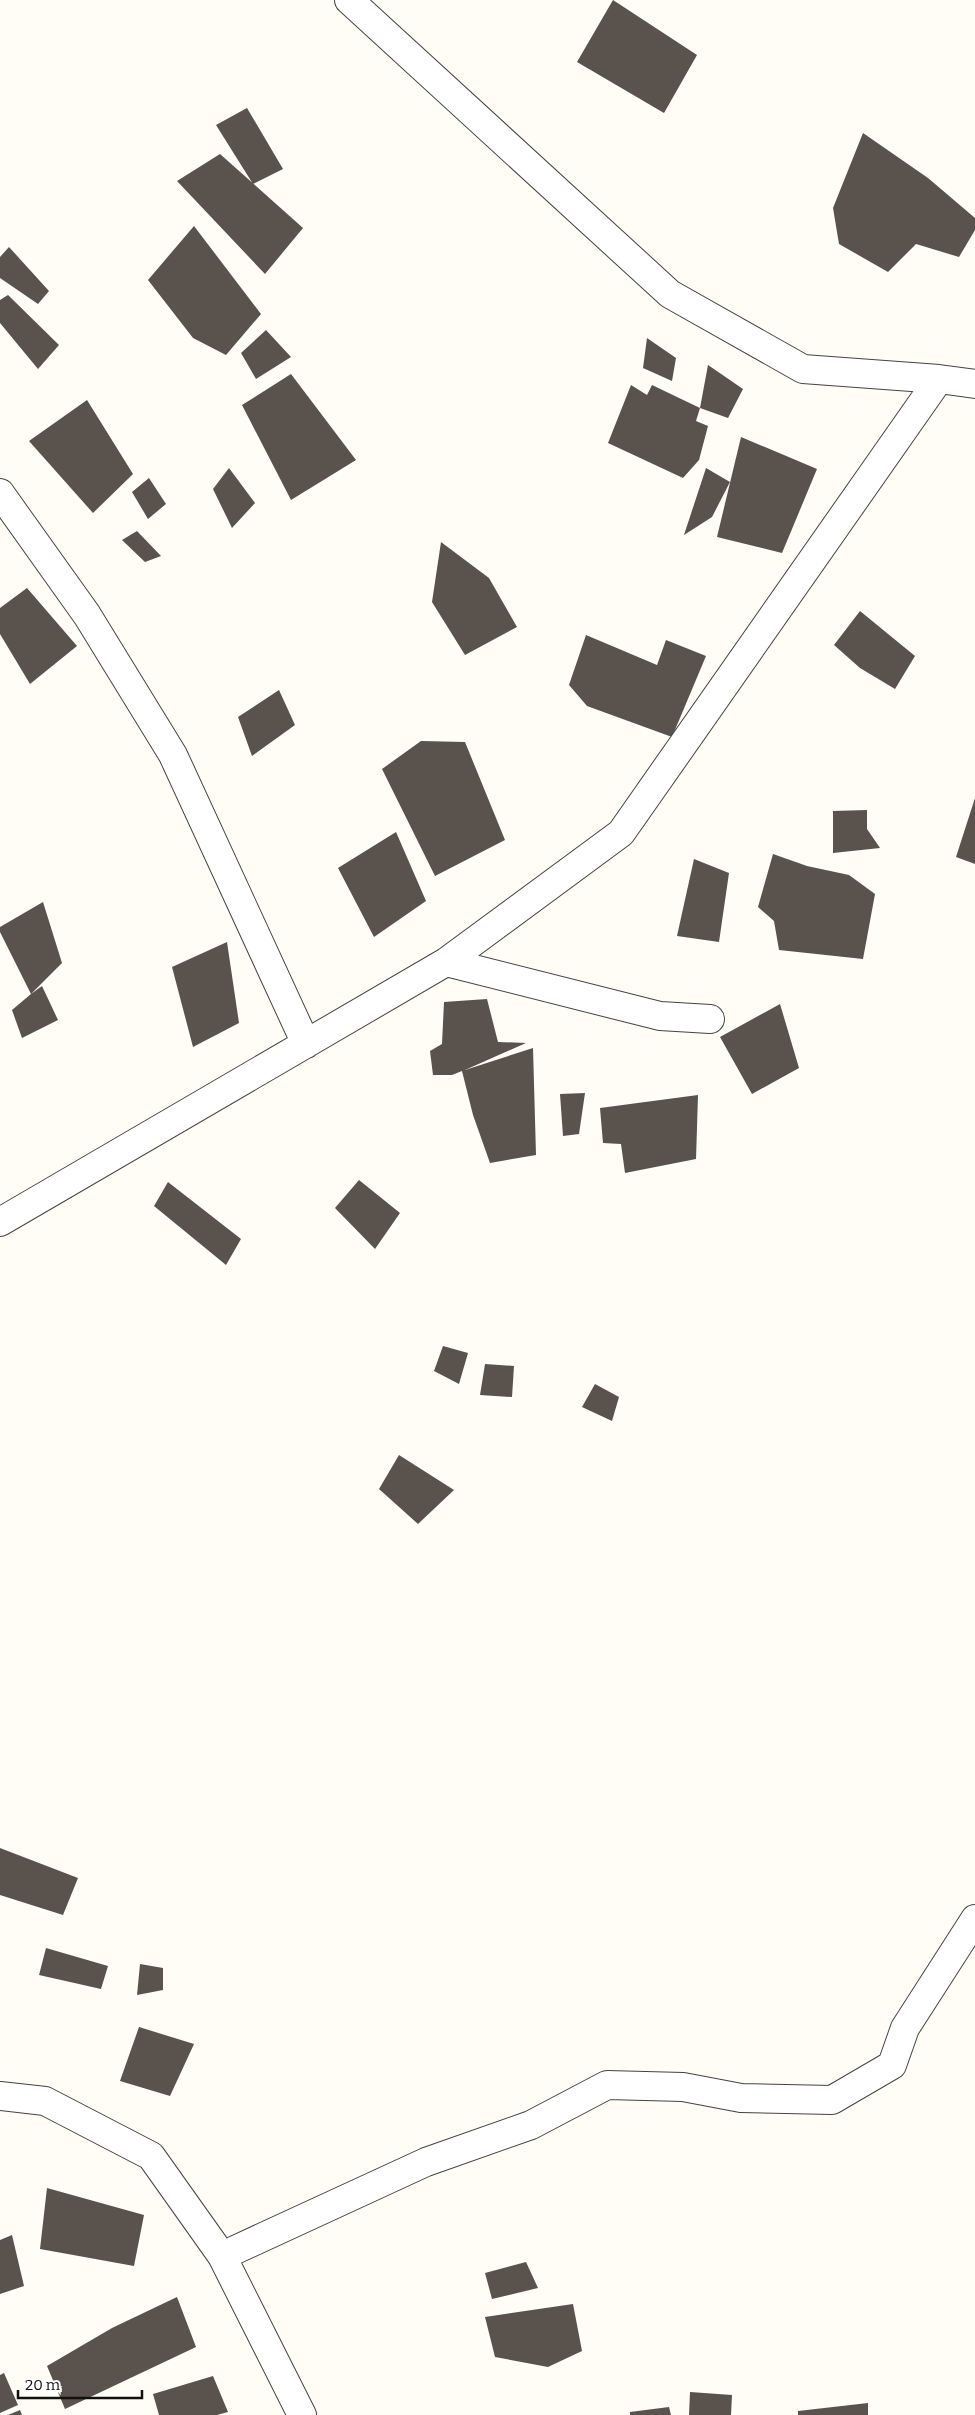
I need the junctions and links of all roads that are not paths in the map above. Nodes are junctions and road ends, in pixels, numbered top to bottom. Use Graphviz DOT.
graph roads {
  1 [pos="349,0"];
  2 [pos="939,378"];
  3 [pos="975,384"];
  4 [pos="0,493"];
  5 [pos="446,962"];
  6 [pos="710,1019"];
  7 [pos="306,1044"];
  8 [pos="0,1222"];
  9 [pos="975,1919"];
  10 [pos="0,2096"];
  11 [pos="222,2256"];
  12 [pos="302,2415"];
  1 -- 2 [label="street"];
  2 -- 3 [label="street"];
  2 -- 5 [label="street"];
  4 -- 7 [label="street"];
  5 -- 6 [label="street"];
  5 -- 7 [label="street"];
  7 -- 8 [label="street"];
  9 -- 11 [label="street"];
  10 -- 11 [label="street"];
  11 -- 12 [label="street"];
}
